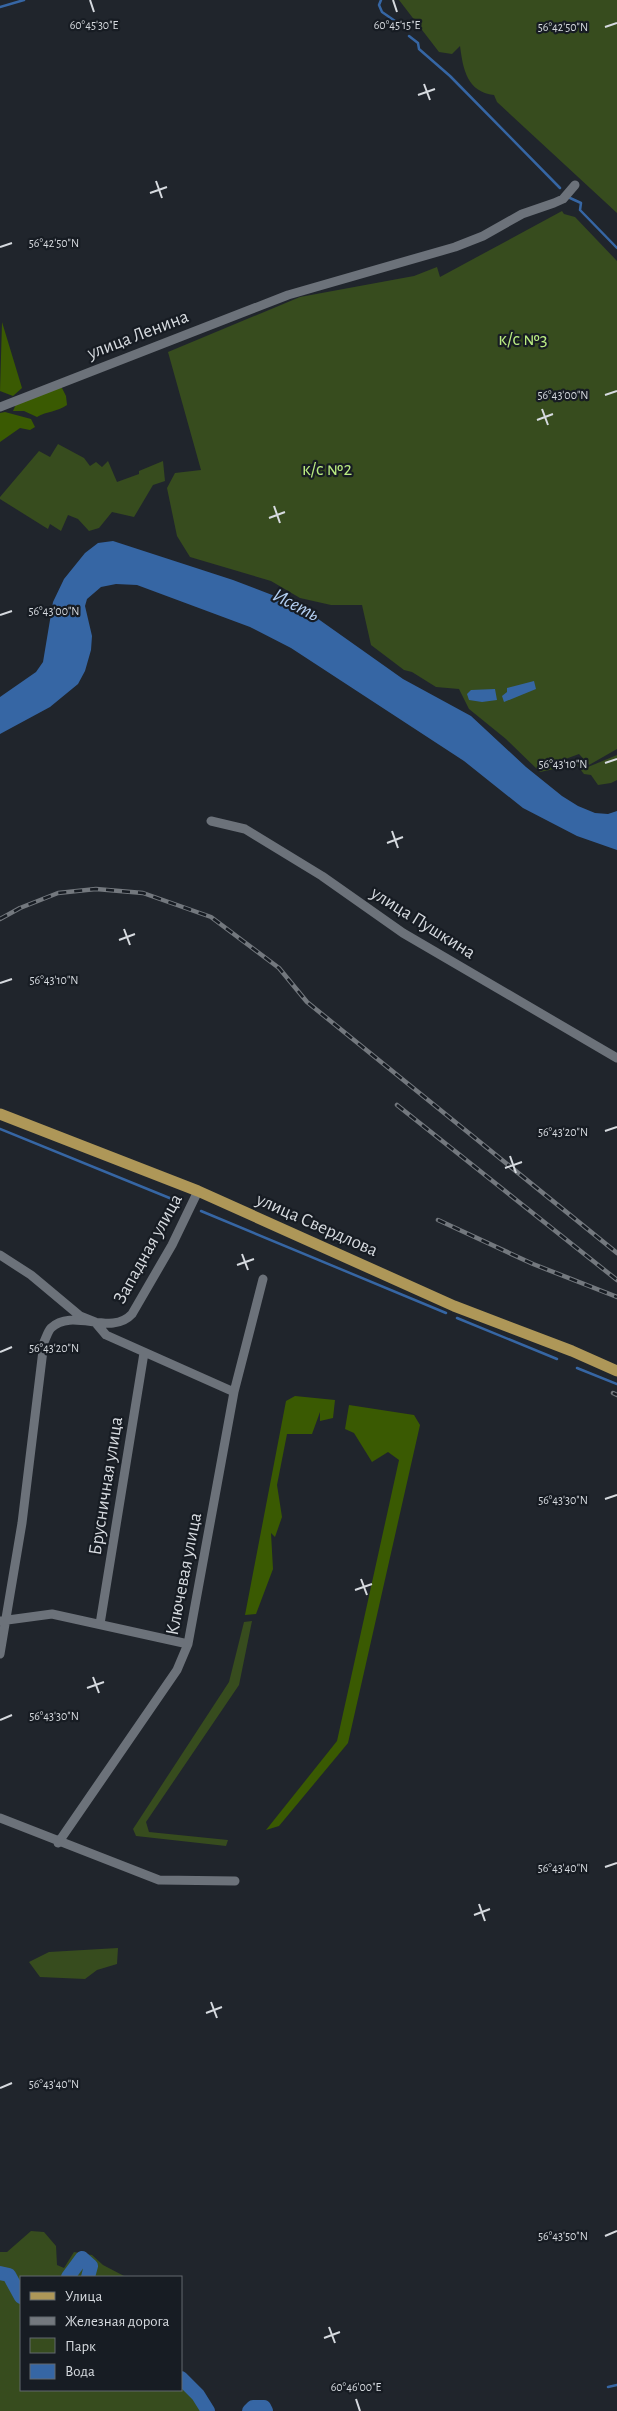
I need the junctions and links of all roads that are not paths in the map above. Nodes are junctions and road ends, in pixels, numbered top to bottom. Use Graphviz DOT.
graph roads {
  1 [pos="575,185"];
  2 [pos="0,407"];
  3 [pos="210,821"];
  4 [pos="617,1058"];
  5 [pos="0,1114"];
  6 [pos="198,1191"];
  7 [pos="0,1254"];
  8 [pos="264,1279"];
  9 [pos="95,1322"];
  10 [pos="144,1353"];
  11 [pos="617,1371"];
  12 [pos="234,1392"];
  13 [pos="2,1620"];
  14 [pos="100,1624"];
  15 [pos="188,1644"];
  16 [pos="0,1654"];
  17 [pos="0,1818"];
  18 [pos="58,1843"];
  19 [pos="235,1882"];
  1 -- 2 [label="street, улица Ленина"];
  3 -- 4 [label="street, улица Пушкина"];
  5 -- 6 [label="main road, улица Свердлова"];
  6 -- 9 [label="street, Западная улица"];
  6 -- 11 [label="main road, улица Свердлова"];
  7 -- 9 [label="street, Западная улица"];
  8 -- 12 [label="street, Ключевая улица"];
  9 -- 10 [label="street"];
  9 -- 13 [label="street, Западная улица"];
  10 -- 12 [label="street"];
  10 -- 14 [label="street, Брусничная улица"];
  12 -- 15 [label="street, Ключевая улица"];
  13 -- 14 [label="street"];
  13 -- 16 [label="street, Западная улица"];
  14 -- 15 [label="street"];
  15 -- 18 [label="street, Ключевая улица"];
  17 -- 18 [label="street"];
  18 -- 19 [label="street"];
}
